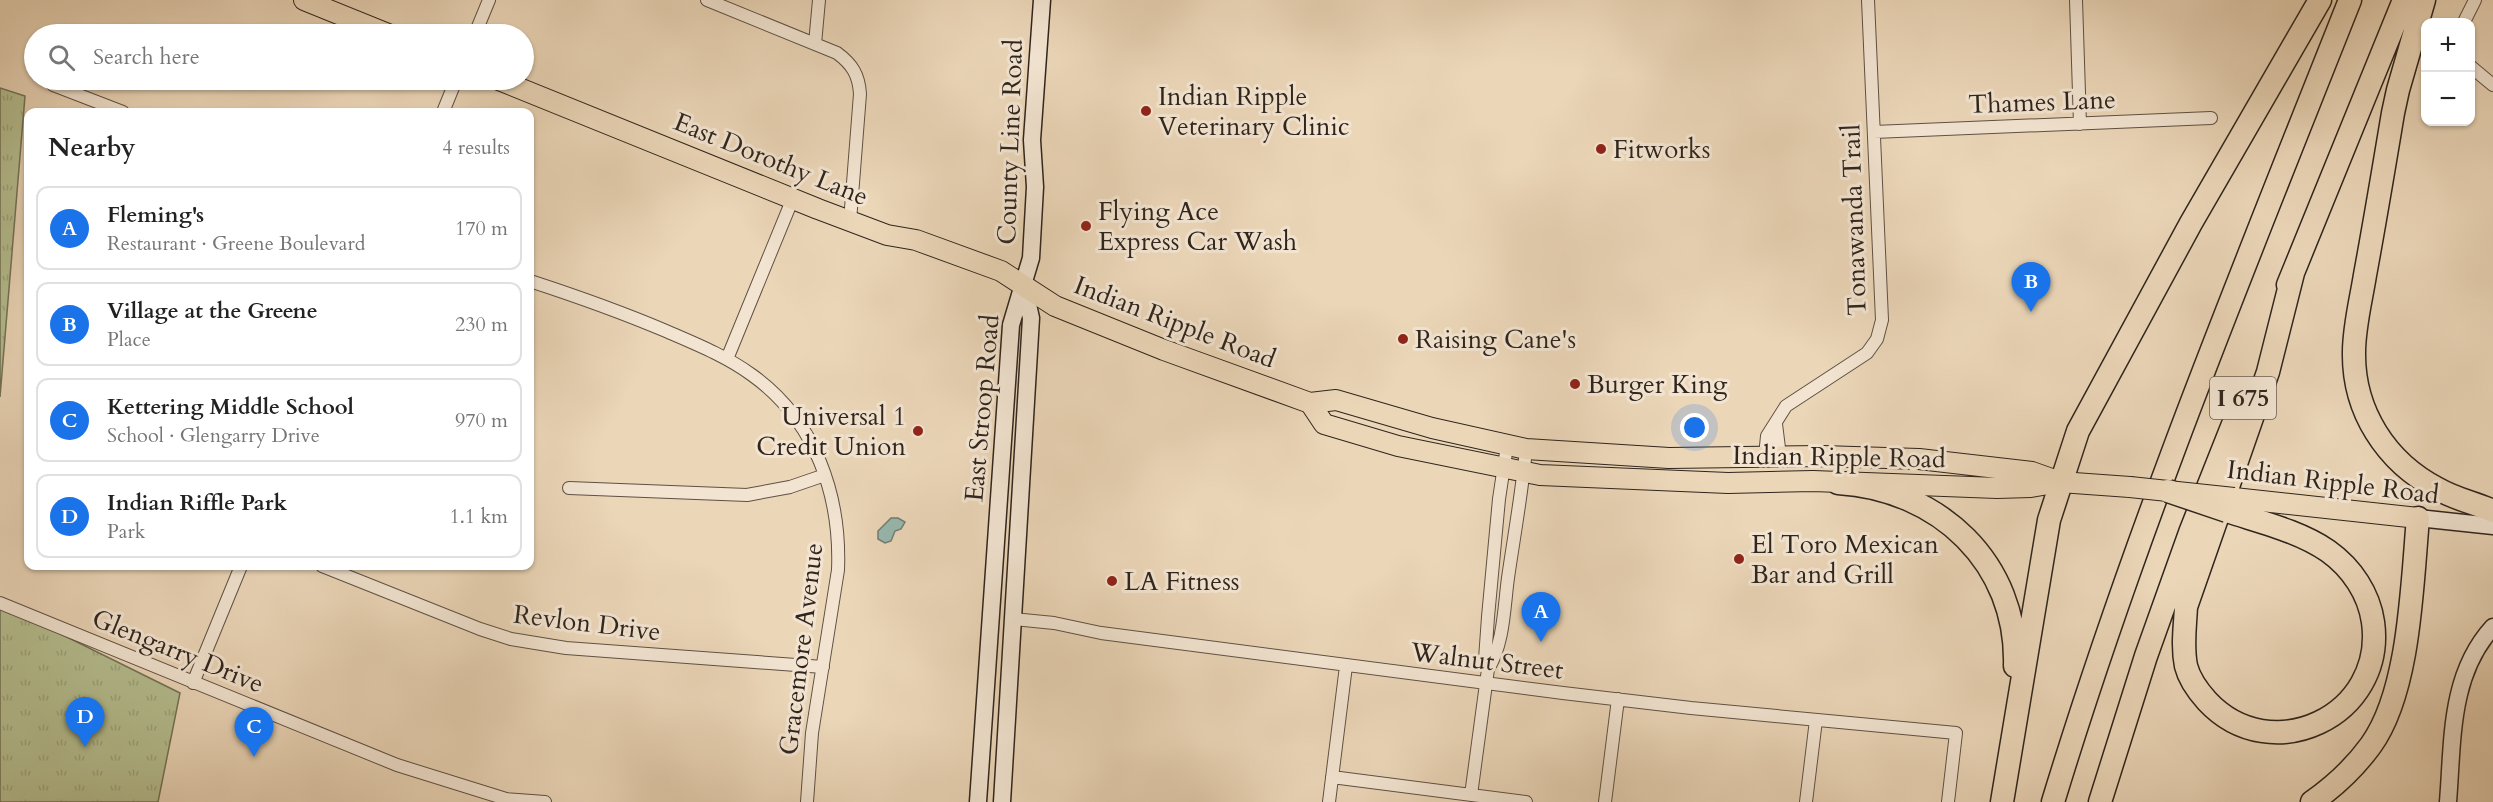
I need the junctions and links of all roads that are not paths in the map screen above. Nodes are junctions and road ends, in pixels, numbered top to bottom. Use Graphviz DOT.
graph roads {
  1 [pos="304,0"];
  2 [pos="489,0"];
  3 [pos="707,0"];
  4 [pos="819,0"];
  5 [pos="1042,0"];
  6 [pos="1868,0"];
  7 [pos="2076,0"];
  8 [pos="2320,0"];
  9 [pos="2350,0"];
  10 [pos="2404,0"];
  11 [pos="2424,0"];
  12 [pos="2475,0"];
  13 [pos="2466,18"];
  14 [pos="363,24"];
  15 [pos="479,24"];
  16 [pos="815,45"];
  17 [pos="2475,70"];
  18 [pos="2493,85"];
  19 [pos="66,90"];
  20 [pos="452,90"];
  21 [pos="524,90"];
  22 [pos="113,108"];
  23 [pos="445,108"];
  24 [pos="2211,118"];
  25 [pos="2080,124"];
  26 [pos="1874,132"];
  27 [pos="793,198"];
  28 [pos="850,221"];
  29 [pos="2293,273"];
  30 [pos="534,282"];
  31 [pos="1023,286"];
  32 [pos="727,359"];
  33 [pos="1310,403"];
  34 [pos="1516,448"];
  35 [pos="1022,456"];
  36 [pos="1772,456"];
  37 [pos="1504,468"];
  38 [pos="1524,472"];
  39 [pos="825,475"];
  40 [pos="1000,476"];
  41 [pos="2060,482"];
  42 [pos="1728,483"];
  43 [pos="1838,483"];
  44 [pos="570,488"];
  45 [pos="2168,491"];
  46 [pos="2231,504"];
  47 [pos="2493,511"];
  48 [pos="2418,518"];
  49 [pos="2493,526"];
  50 [pos="1018,530"];
  51 [pos="239,570"];
  52 [pos="332,570"];
  53 [pos="0,603"];
  54 [pos="1013,619"];
  55 [pos="2493,627"];
  56 [pos="1346,666"];
  57 [pos="823,667"];
  58 [pos="1488,669"];
  59 [pos="193,682"];
  60 [pos="1486,684"];
  61 [pos="1618,699"];
  62 [pos="1816,720"];
  63 [pos="1332,777"];
  64 [pos="1471,795"];
  65 [pos="545,802"];
  66 [pos="807,802"];
  67 [pos="978,802"];
  68 [pos="1002,802"];
  69 [pos="1329,802"];
  70 [pos="1526,802"];
  71 [pos="1605,802"];
  72 [pos="1806,802"];
  73 [pos="1948,802"];
  74 [pos="2002,802"];
  75 [pos="2053,802"];
  76 [pos="2100,802"];
  77 [pos="2312,802"];
  78 [pos="2448,802"];
  1 -- 14 [label="main road"];
  2 -- 15 [label="street"];
  3 -- 16 [label="street"];
  4 -- 16 [label="street"];
  5 -- 31 [label="main road, County Line Road"];
  6 -- 26 [label="street, Tonawanda Trail"];
  7 -- 25 [label="street"];
  8 -- 41 [label="highway"];
  9 -- 75 [label="highway, I 675"];
  10 -- 29 [label="highway, I 675"];
  11 -- 47 [label="highway"];
  12 -- 13 [label="street"];
  16 -- 28 [label="street"];
  17 -- 18 [label="street"];
  19 -- 22 [label="street"];
  20 -- 23 [label="street"];
  21 -- 27 [label="main road, East Dorothy Lane"];
  24 -- 25 [label="street, Thames Lane"];
  25 -- 26 [label="street, Thames Lane"];
  26 -- 36 [label="street, Tonawanda Trail"];
  27 -- 28 [label="main road, East Dorothy Lane"];
  27 -- 32 [label="street"];
  28 -- 31 [label="main road, East Dorothy Lane"];
  29 -- 46 [label="highway"];
  29 -- 76 [label="highway, I 675"];
  30 -- 32 [label="street, Gracemore Avenue"];
  31 -- 33 [label="main road, Indian Ripple Road"];
  31 -- 35 [label="main road, East Stroop Road"];
  31 -- 40 [label="main road, East Stroop Road"];
  32 -- 39 [label="street, Gracemore Avenue"];
  33 -- 34 [label="main road, Indian Ripple Road"];
  33 -- 37 [label="main road, Indian Ripple Road"];
  34 -- 36 [label="main road, Indian Ripple Road"];
  34 -- 37 [label="street"];
  34 -- 38 [label="street"];
  35 -- 40 [label="main road"];
  35 -- 50 [label="main road, East Stroop Road"];
  36 -- 41 [label="main road, Indian Ripple Road"];
  36 -- 42 [label="main road"];
  37 -- 38 [label="main road, Indian Ripple Road"];
  37 -- 58 [label="street"];
  38 -- 42 [label="main road, Indian Ripple Road"];
  38 -- 58 [label="street"];
  39 -- 44 [label="street"];
  39 -- 57 [label="street, Gracemore Avenue"];
  40 -- 50 [label="main road"];
  40 -- 67 [label="main road, East Stroop Road"];
  41 -- 43 [label="main road, Indian Ripple Road"];
  41 -- 45 [label="main road, Indian Ripple Road, bridge"];
  41 -- 74 [label="highway"];
  42 -- 43 [label="main road, Indian Ripple Road"];
  43 -- 74 [label="highway"];
  45 -- 46 [label="highway, bridge"];
  46 -- 48 [label="main road, Indian Ripple Road"];
  48 -- 49 [label="main road, Indian Ripple Road"];
  48 -- 77 [label="highway"];
  50 -- 54 [label="main road, East Stroop Road"];
  51 -- 59 [label="street"];
  52 -- 57 [label="street, Revlon Drive"];
  53 -- 59 [label="street, Glengarry Drive"];
  54 -- 56 [label="street, Walnut Street"];
  54 -- 68 [label="main road, East Stroop Road"];
  55 -- 78 [label="main road"];
  56 -- 60 [label="street, Walnut Street"];
  56 -- 63 [label="street"];
  57 -- 66 [label="street, Gracemore Avenue"];
  58 -- 60 [label="street"];
  59 -- 65 [label="street, Glengarry Drive"];
  60 -- 61 [label="street, Walnut Street"];
  60 -- 64 [label="street"];
  61 -- 62 [label="street, Walnut Street"];
  61 -- 71 [label="street"];
  62 -- 72 [label="street"];
  62 -- 73 [label="street, Walnut Street"];
  63 -- 64 [label="street"];
  63 -- 69 [label="street"];
  64 -- 70 [label="street"];
}
